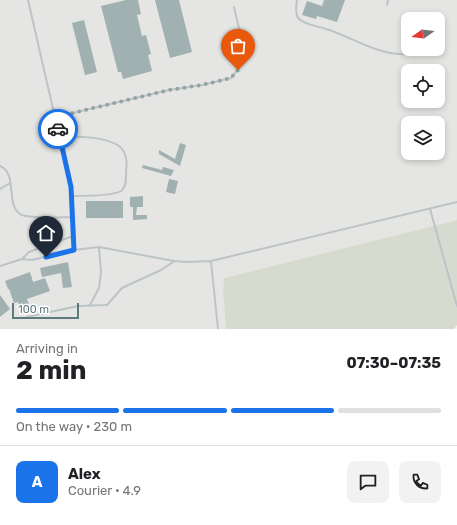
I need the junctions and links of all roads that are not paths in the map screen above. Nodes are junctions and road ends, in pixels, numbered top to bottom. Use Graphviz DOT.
graph roads {
  1 [pos="28,0"];
  2 [pos="297,0"];
  3 [pos="388,0"];
  4 [pos="387,5"];
  5 [pos="234,7"];
  6 [pos="401,54"];
  7 [pos="56,117"];
  8 [pos="60,136"];
  9 [pos="0,166"];
  10 [pos="10,183"];
  11 [pos="0,189"];
  12 [pos="72,196"];
  13 [pos="457,202"];
  14 [pos="430,209"];
  15 [pos="73,217"];
  16 [pos="73,236"];
  17 [pos="99,247"];
  18 [pos="74,250"];
  19 [pos="22,259"];
  20 [pos="174,261"];
  21 [pos="211,261"];
  22 [pos="0,266"];
  23 [pos="90,305"];
  24 [pos="457,306"];
  25 [pos="27,317"];
  26 [pos="218,329"];
  1 -- 7 [label="lane"];
  2 -- 6 [label="lane"];
  3 -- 4 [label="lane"];
  5 -- 7 [label="lane"];
  7 -- 8 [label="lane"];
  8 -- 12 [label="lane"];
  8 -- 12 [label="lane"];
  9 -- 10 [label="lane"];
  10 -- 11 [label="lane"];
  10 -- 15 [label="lane"];
  12 -- 15 [label="lane"];
  13 -- 14 [label="lane"];
  14 -- 21 [label="lane"];
  14 -- 24 [label="lane"];
  15 -- 16 [label="lane"];
  16 -- 18 [label="lane"];
  16 -- 19 [label="lane"];
  17 -- 18 [label="lane"];
  17 -- 20 [label="lane"];
  17 -- 23 [label="lane"];
  18 -- 19 [label="lane"];
  19 -- 22 [label="lane"];
  20 -- 21 [label="lane"];
  20 -- 23 [label="lane"];
  21 -- 26 [label="lane"];
  23 -- 25 [label="lane"];
}
